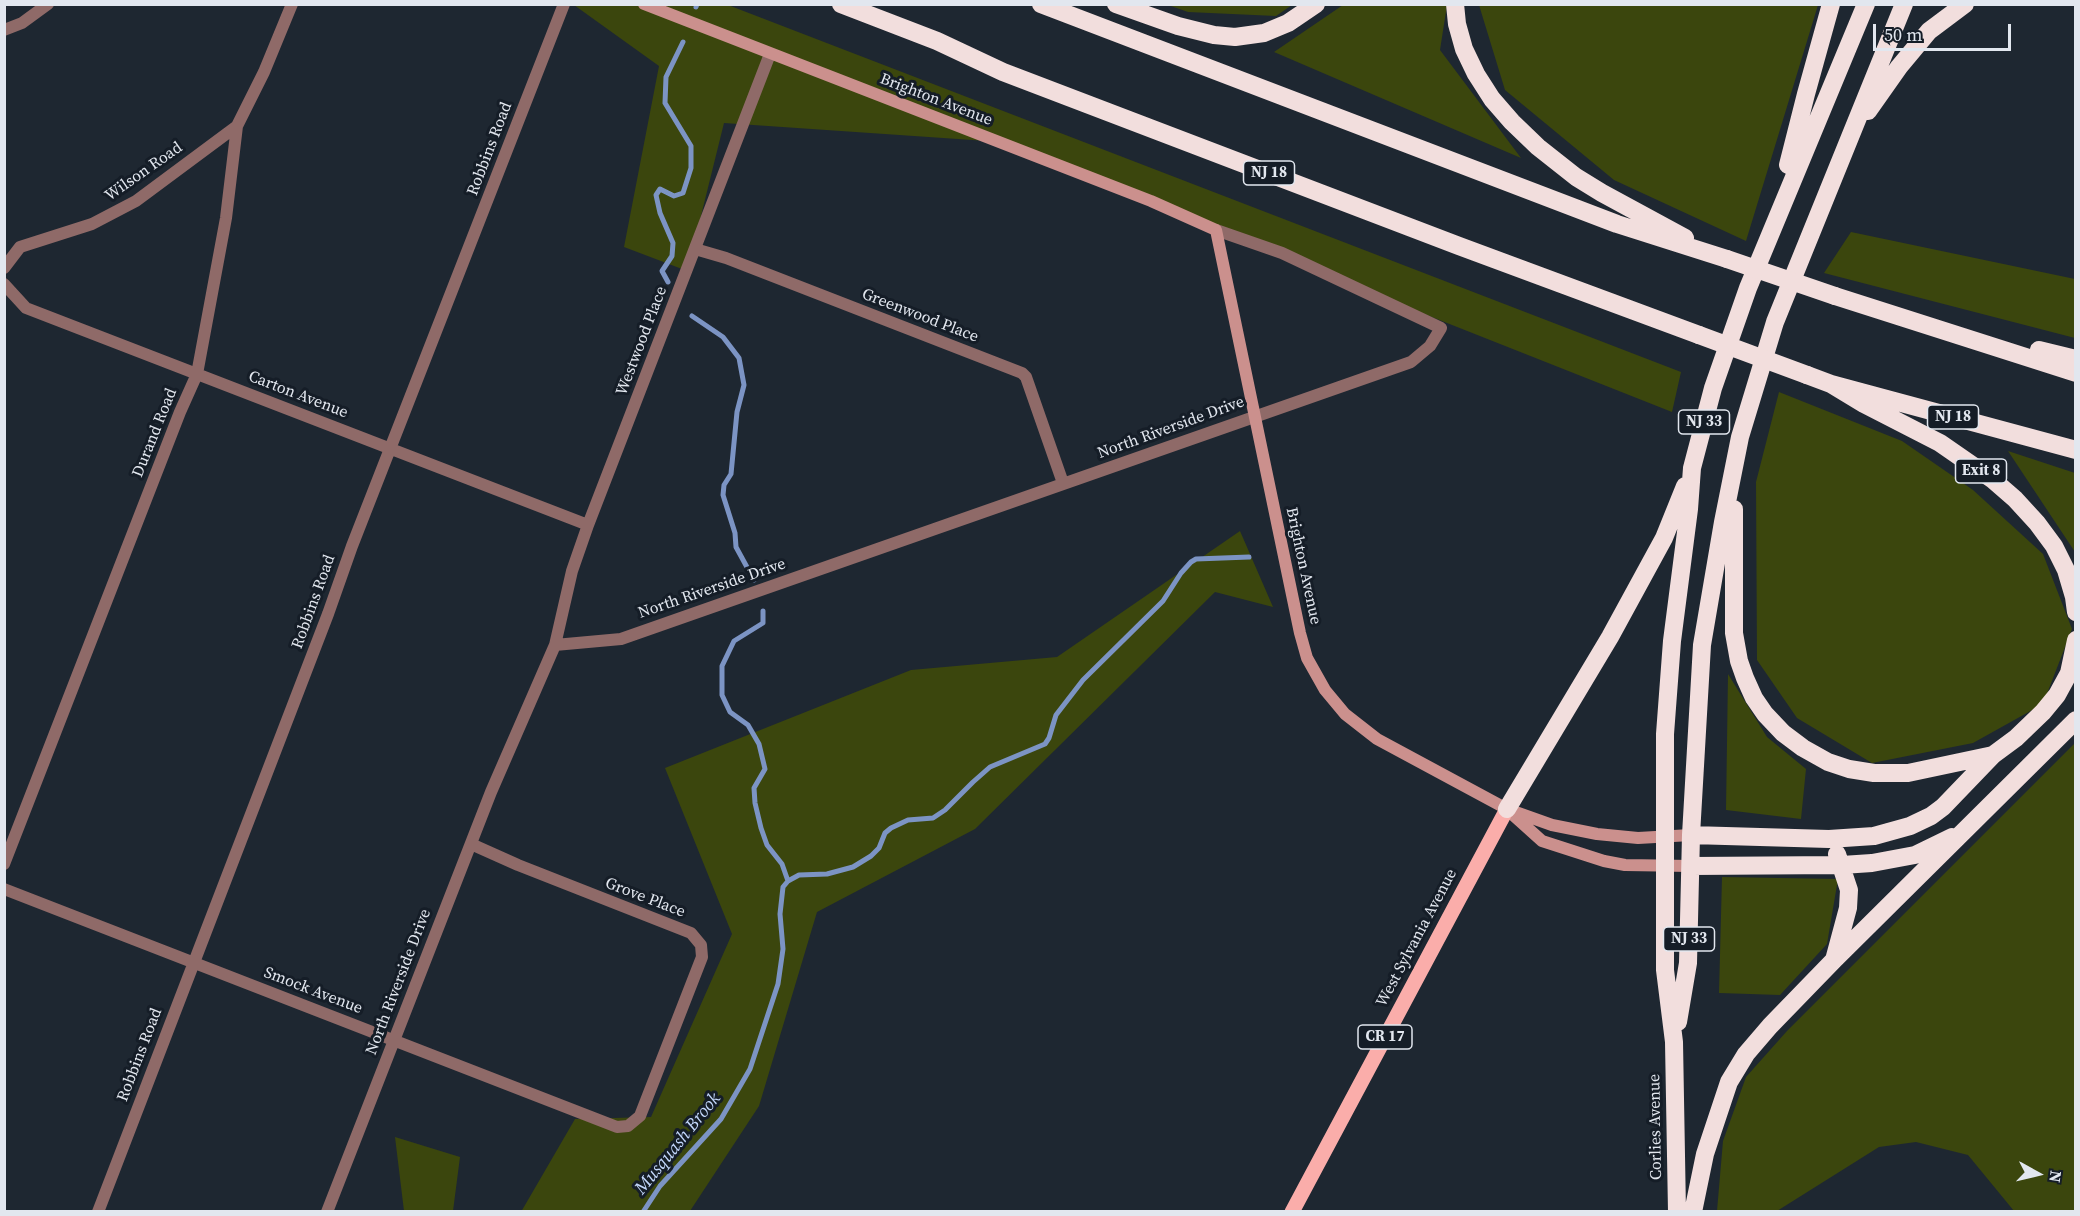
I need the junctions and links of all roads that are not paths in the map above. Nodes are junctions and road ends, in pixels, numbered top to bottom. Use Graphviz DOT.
graph roads {
  1 [pos="48,4"];
  2 [pos="292,4"];
  3 [pos="564,4"];
  4 [pos="644,4"];
  5 [pos="841,4"];
  6 [pos="1041,4"];
  7 [pos="1116,4"];
  8 [pos="1316,4"];
  9 [pos="1455,4"];
  10 [pos="1832,4"];
  11 [pos="1866,4"];
  12 [pos="1904,4"];
  13 [pos="1965,4"];
  14 [pos="4,30"];
  15 [pos="771,54"];
  16 [pos="237,126"];
  17 [pos="1853,132"];
  18 [pos="1775,218"];
  19 [pos="1216,230"];
  20 [pos="695,249"];
  21 [pos="1709,254"];
  22 [pos="4,268"];
  23 [pos="4,284"];
  24 [pos="1441,328"];
  25 [pos="1936,329"];
  26 [pos="2076,358"];
  27 [pos="2076,373"];
  28 [pos="197,374"];
  29 [pos="1831,384"];
  30 [pos="1254,416"];
  31 [pos="392,449"];
  32 [pos="2076,450"];
  33 [pos="1692,468"];
  34 [pos="1734,471"];
  35 [pos="1063,483"];
  36 [pos="588,525"];
  37 [pos="2076,612"];
  38 [pos="2076,639"];
  39 [pos="555,645"];
  40 [pos="2076,720"];
  41 [pos="1993,755"];
  42 [pos="1507,809"];
  43 [pos="1959,834"];
  44 [pos="1691,835"];
  45 [pos="1664,836"];
  46 [pos="1829,839"];
  47 [pos="471,844"];
  48 [pos="4,864"];
  49 [pos="1842,865"];
  50 [pos="1691,866"];
  51 [pos="1664,867"];
  52 [pos="4,889"];
  53 [pos="1834,960"];
  54 [pos="193,962"];
  55 [pos="394,1040"];
  56 [pos="1674,1042"];
  57 [pos="640,1116"];
  58 [pos="98,1212"];
  59 [pos="327,1212"];
  60 [pos="1292,1212"];
  61 [pos="1677,1212"];
  62 [pos="1692,1212"];
  1 -- 14 [label="street"];
  2 -- 16 [label="street, Durand Road"];
  3 -- 31 [label="street, Robbins Road"];
  4 -- 15 [label="street, Brighton Avenue"];
  5 -- 29 [label="highway, NJ 18, bridge"];
  6 -- 21 [label="highway"];
  7 -- 8 [label="highway"];
  9 -- 21 [label="highway"];
  10 -- 18 [label="highway"];
  11 -- 18 [label="highway, NJ 33"];
  12 -- 17 [label="highway, NJ 33"];
  13 -- 17 [label="highway"];
  15 -- 19 [label="street, Brighton Avenue"];
  15 -- 20 [label="street, Westwood Place"];
  16 -- 22 [label="street, Wilson Road"];
  16 -- 28 [label="street, Durand Road"];
  17 -- 34 [label="highway, NJ 33"];
  18 -- 33 [label="highway, NJ 33"];
  19 -- 24 [label="street, Brighton Avenue"];
  19 -- 30 [label="street, Brighton Avenue"];
  20 -- 35 [label="street, Greenwood Place"];
  20 -- 36 [label="street, Westwood Place"];
  21 -- 25 [label="highway, bridge"];
  23 -- 28 [label="street, Carton Avenue"];
  24 -- 30 [label="street, North Riverside Drive"];
  25 -- 26 [label="highway"];
  25 -- 27 [label="highway"];
  28 -- 31 [label="street, Carton Avenue"];
  28 -- 48 [label="street, Durand Road"];
  29 -- 32 [label="highway, NJ 18"];
  29 -- 37 [label="highway, Exit 8"];
  30 -- 35 [label="street, North Riverside Drive"];
  30 -- 42 [label="street, Brighton Avenue"];
  31 -- 36 [label="street, Carton Avenue"];
  31 -- 54 [label="street, Robbins Road"];
  33 -- 42 [label="highway"];
  33 -- 45 [label="highway, NJ 33"];
  34 -- 41 [label="highway"];
  34 -- 44 [label="highway, NJ 33"];
  35 -- 39 [label="street, North Riverside Drive"];
  36 -- 39 [label="street, Westwood Place"];
  38 -- 41 [label="highway"];
  39 -- 47 [label="street, North Riverside Drive"];
  40 -- 43 [label="highway"];
  41 -- 46 [label="highway"];
  42 -- 45 [label="street, Brighton Avenue"];
  42 -- 51 [label="street, Brighton Avenue"];
  42 -- 60 [label="main road, West Sylvania Avenue / CR 17"];
  43 -- 49 [label="highway"];
  43 -- 53 [label="highway"];
  44 -- 45 [label="street, Brighton Avenue"];
  44 -- 46 [label="highway"];
  44 -- 50 [label="highway, NJ 33"];
  45 -- 51 [label="highway, NJ 33"];
  46 -- 49 [label="highway"];
  47 -- 55 [label="street, North Riverside Drive"];
  47 -- 57 [label="street, Grove Place"];
  49 -- 50 [label="highway"];
  49 -- 53 [label="highway"];
  50 -- 51 [label="street, Brighton Avenue"];
  50 -- 56 [label="highway, NJ 33"];
  51 -- 56 [label="highway, NJ 33"];
  52 -- 54 [label="street, Smock Avenue"];
  53 -- 62 [label="highway"];
  54 -- 55 [label="street, Smock Avenue"];
  54 -- 58 [label="street, Robbins Road"];
  55 -- 57 [label="street, Smock Avenue"];
  55 -- 59 [label="street, North Riverside Drive"];
  56 -- 61 [label="highway, Corlies Avenue / NJ 33"];
}
